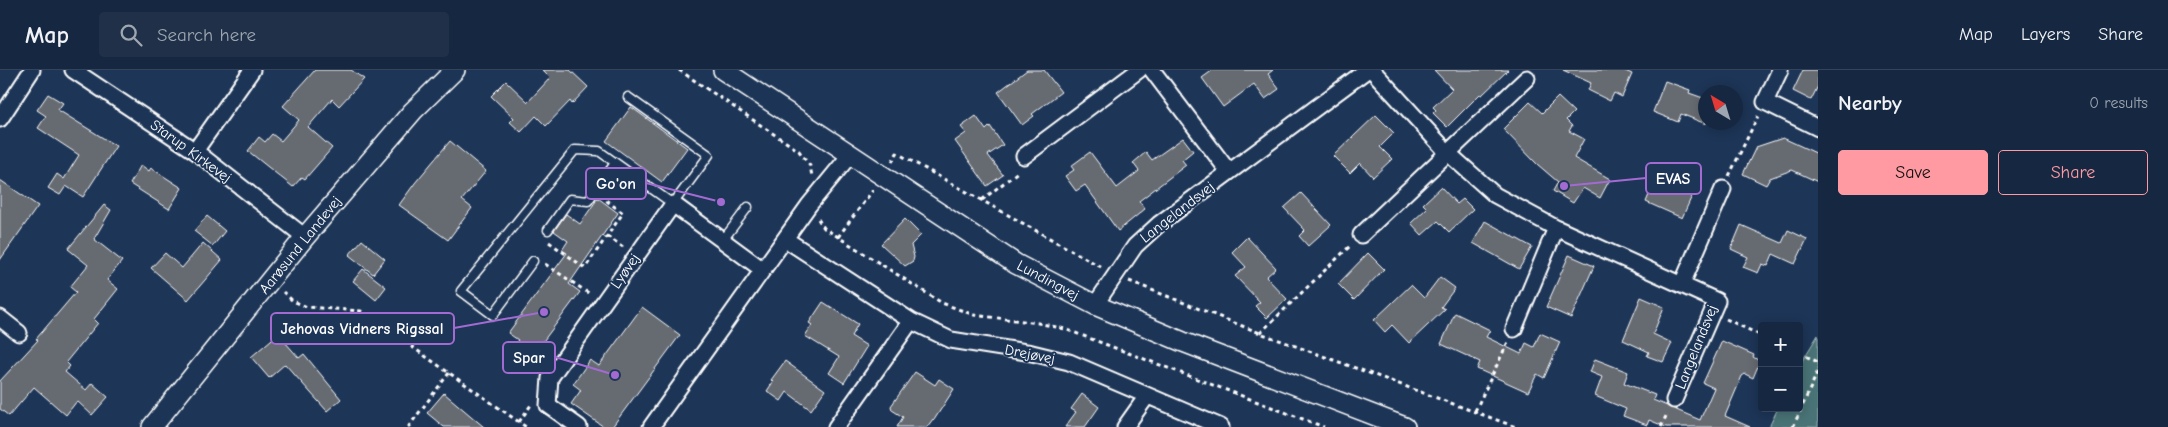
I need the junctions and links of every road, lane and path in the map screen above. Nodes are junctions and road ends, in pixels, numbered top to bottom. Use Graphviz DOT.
graph roads {
  1 [pos="32,70"];
  2 [pos="73,70"];
  3 [pos="252,70"];
  4 [pos="454,70"];
  5 [pos="679,70"];
  6 [pos="723,70"];
  7 [pos="1139,70"];
  8 [pos="1152,70"];
  9 [pos="1367,70"];
  10 [pos="1372,70"];
  11 [pos="1780,70"];
  12 [pos="1527,78"];
  13 [pos="628,96"];
  14 [pos="1765,102"];
  15 [pos="0,119"];
  16 [pos="1818,128"];
  17 [pos="195,151"];
  18 [pos="1448,153"];
  19 [pos="850,154"];
  20 [pos="1024,156"];
  21 [pos="615,163"];
  22 [pos="1229,172"];
  23 [pos="883,176"];
  24 [pos="808,183"];
  25 [pos="1723,189"];
  26 [pos="595,191"];
  27 [pos="982,200"];
  28 [pos="673,204"];
  29 [pos="809,205"];
  30 [pos="748,207"];
  31 [pos="1556,228"];
  32 [pos="548,230"];
  33 [pos="1361,235"];
  34 [pos="305,237"];
  35 [pos="838,237"];
  36 [pos="785,239"];
  37 [pos="723,240"];
  38 [pos="533,261"];
  39 [pos="763,270"];
  40 [pos="1114,275"];
  41 [pos="270,281"];
  42 [pos="1682,284"];
  43 [pos="603,302"];
  44 [pos="1095,305"];
  45 [pos="1712,313"];
  46 [pos="0,318"];
  47 [pos="911,321"];
  48 [pos="1514,329"];
  49 [pos="19,333"];
  50 [pos="1260,333"];
  51 [pos="1758,334"];
  52 [pos="1803,355"];
  53 [pos="1818,362"];
  54 [pos="1818,371"];
  55 [pos="448,373"];
  56 [pos="1147,396"];
  57 [pos="1674,400"];
  58 [pos="1475,411"];
  59 [pos="152,427"];
  60 [pos="410,427"];
  61 [pos="526,427"];
  62 [pos="579,427"];
  63 [pos="651,427"];
  64 [pos="836,427"];
  65 [pos="1125,427"];
  66 [pos="1221,427"];
  67 [pos="1324,427"];
  68 [pos="1405,427"];
  69 [pos="1516,427"];
  70 [pos="1793,427"];
  1 -- 15 [label="street"];
  2 -- 17 [label="street, Starup Kirkevej"];
  3 -- 17 [label="street"];
  4 -- 34 [label="street, Aarøsund Landevej"];
  5 -- 24 [label="path"];
  6 -- 19 [label="street, Lundingvej"];
  7 -- 20 [label="street"];
  8 -- 22 [label="street, Langelandsvej"];
  9 -- 22 [label="street, Langelandsvej"];
  10 -- 18 [label="street, Langelandsvej"];
  11 -- 14 [label="street"];
  12 -- 18 [label="street"];
  13 -- 28 [label="lane"];
  14 -- 16 [label="street"];
  14 -- 25 [label="path"];
  17 -- 34 [label="street, Starup Kirkevej"];
  18 -- 31 [label="street, Langelandsvej"];
  18 -- 33 [label="street"];
  19 -- 23 [label="street, Lundingvej"];
  19 -- 29 [label="street"];
  20 -- 27 [label="path"];
  21 -- 26 [label="lane"];
  21 -- 28 [label="lane"];
  21 -- 38 [label="lane"];
  22 -- 40 [label="street, Langelandsvej"];
  23 -- 27 [label="path"];
  23 -- 35 [label="path"];
  23 -- 44 [label="street, Lundingvej"];
  25 -- 42 [label="street"];
  26 -- 32 [label="lane"];
  26 -- 32 [label="path"];
  27 -- 40 [label="path"];
  28 -- 37 [label="street"];
  28 -- 43 [label="street, Lyøvej"];
  29 -- 35 [label="path"];
  29 -- 36 [label="street"];
  30 -- 37 [label="lane"];
  31 -- 42 [label="street, Langelandsvej"];
  31 -- 48 [label="street"];
  33 -- 50 [label="path"];
  34 -- 41 [label="street, Aarøsund Landevej"];
  35 -- 67 [label="path"];
  36 -- 39 [label="street"];
  36 -- 47 [label="street, Drejøvej"];
  37 -- 39 [label="street"];
  38 -- 43 [label="path"];
  39 -- 63 [label="street"];
  40 -- 44 [label="street, Langelandsvej"];
  40 -- 50 [label="path"];
  41 -- 55 [label="path"];
  41 -- 59 [label="street, Aarøsund Landevej"];
  42 -- 45 [label="street, Langelandsvej"];
  43 -- 62 [label="street, Lyøvej"];
  44 -- 68 [label="street, Lundingvej"];
  45 -- 51 [label="path"];
  45 -- 57 [label="street, Langelandsvej"];
  46 -- 49 [label="street"];
  47 -- 56 [label="street, Drejøvej"];
  47 -- 64 [label="street"];
  48 -- 58 [label="path"];
  50 -- 58 [label="path"];
  52 -- 53 [label="path"];
  54 -- 70 [label="path"];
  55 -- 60 [label="path"];
  55 -- 61 [label="path"];
  56 -- 65 [label="street"];
  56 -- 66 [label="street, Drejøvej"];
  58 -- 69 [label="path"];
}
